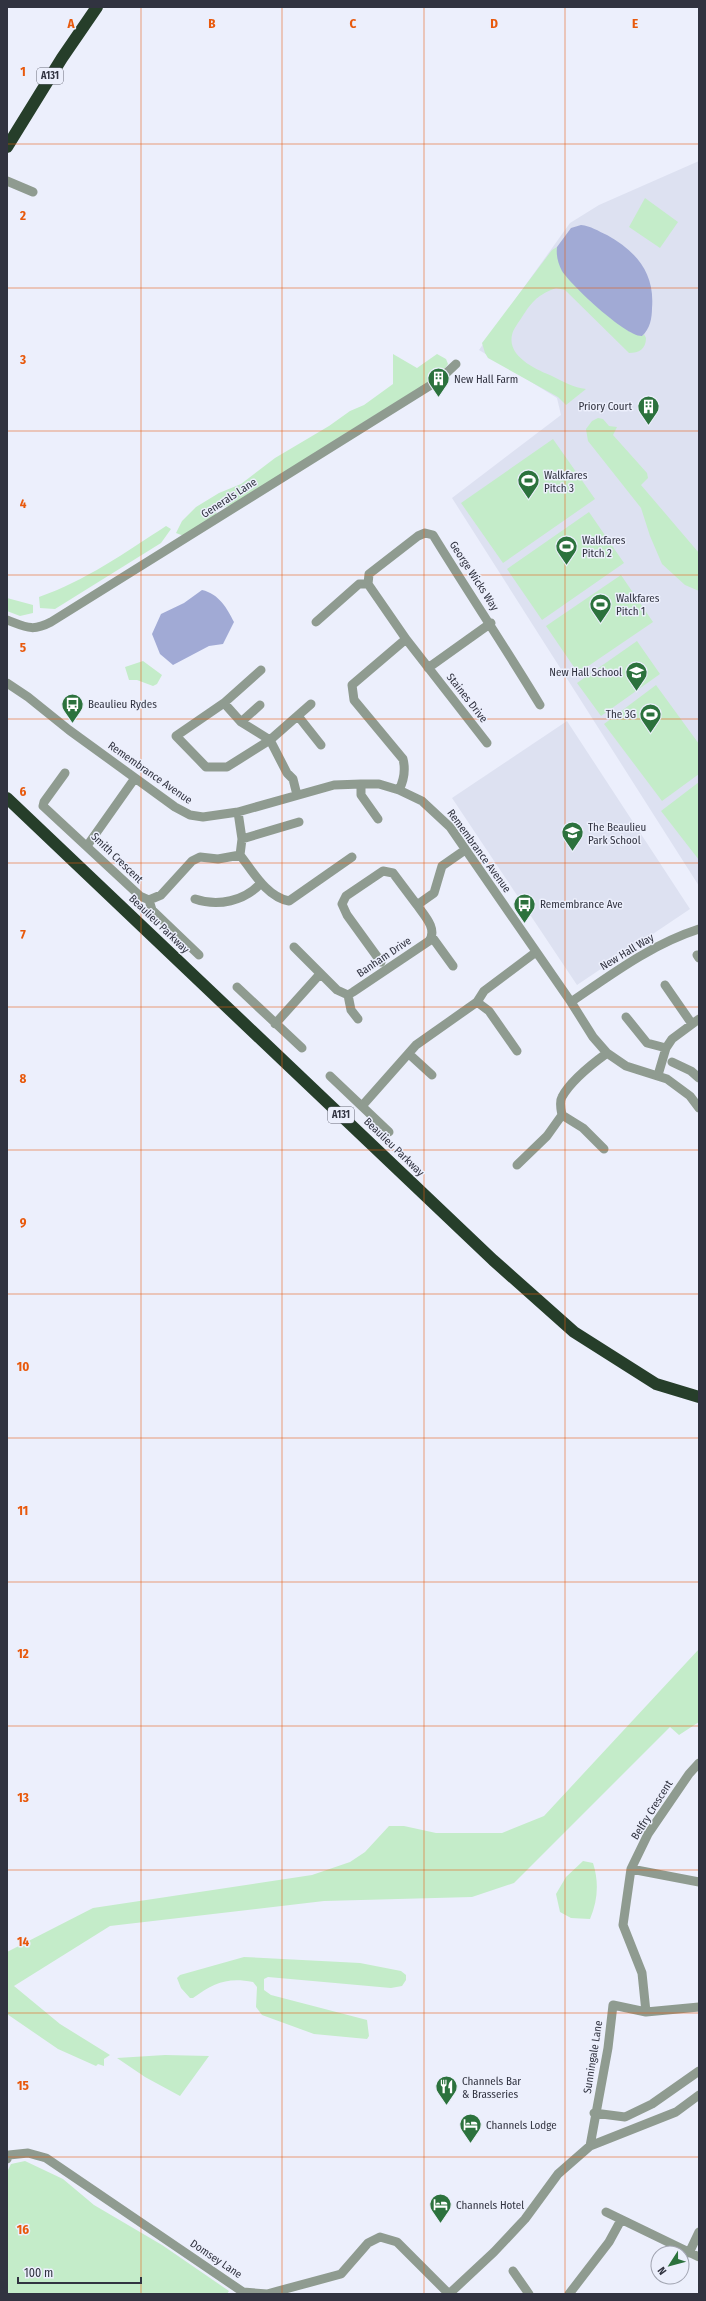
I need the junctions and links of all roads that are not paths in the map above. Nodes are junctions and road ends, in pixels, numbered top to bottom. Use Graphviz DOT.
graph roads {
  1 [pos="97,7"];
  2 [pos="7,147"];
  3 [pos="7,181"];
  4 [pos="33,192"];
  5 [pos="456,364"];
  6 [pos="368,584"];
  7 [pos="7,620"];
  8 [pos="316,622"];
  9 [pos="491,623"];
  10 [pos="406,639"];
  11 [pos="428,668"];
  12 [pos="261,670"];
  13 [pos="7,683"];
  14 [pos="224,703"];
  15 [pos="311,704"];
  16 [pos="540,704"];
  17 [pos="260,705"];
  18 [pos="298,716"];
  19 [pos="240,722"];
  20 [pos="270,740"];
  21 [pos="487,743"];
  22 [pos="320,745"];
  23 [pos="65,773"];
  24 [pos="135,778"];
  25 [pos="361,784"];
  26 [pos="399,790"];
  27 [pos="297,795"];
  28 [pos="7,798"];
  29 [pos="238,812"];
  30 [pos="378,820"];
  31 [pos="299,822"];
  32 [pos="242,839"];
  33 [pos="87,846"];
  34 [pos="465,850"];
  35 [pos="240,855"];
  36 [pos="352,857"];
  37 [pos="261,883"];
  38 [pos="195,899"];
  39 [pos="149,900"];
  40 [pos="417,905"];
  41 [pos="699,929"];
  42 [pos="432,937"];
  43 [pos="294,947"];
  44 [pos="536,952"];
  45 [pos="199,955"];
  46 [pos="380,962"];
  47 [pos="453,966"];
  48 [pos="320,974"];
  49 [pos="665,985"];
  50 [pos="237,987"];
  51 [pos="348,994"];
  52 [pos="477,1002"];
  53 [pos="571,1002"];
  54 [pos="626,1017"];
  55 [pos="358,1019"];
  56 [pos="696,1022"];
  57 [pos="276,1024"];
  58 [pos="302,1048"];
  59 [pos="666,1048"];
  60 [pos="517,1051"];
  61 [pos="607,1053"];
  62 [pos="409,1054"];
  63 [pos="672,1062"];
  64 [pos="432,1075"];
  65 [pos="658,1075"];
  66 [pos="330,1076"];
  67 [pos="699,1078"];
  68 [pos="362,1106"];
  69 [pos="699,1108"];
  70 [pos="562,1115"];
  71 [pos="389,1132"];
  72 [pos="604,1149"];
  73 [pos="517,1165"];
  74 [pos="699,1397"];
  75 [pos="699,1763"];
  76 [pos="631,1869"];
  77 [pos="699,1882"];
  78 [pos="699,2007"];
  79 [pos="646,2012"];
  80 [pos="699,2072"];
  81 [pos="699,2096"];
  82 [pos="594,2113"];
  83 [pos="590,2146"];
  84 [pos="7,2159"];
  85 [pos="606,2212"];
  86 [pos="621,2220"];
  87 [pos="699,2232"];
  88 [pos="673,2245"];
  89 [pos="690,2251"];
  90 [pos="513,2271"];
  91 [pos="449,2294"];
  92 [pos="529,2294"];
  93 [pos="569,2294"];
  1 -- 2 [label="highway, A131"];
  3 -- 4 [label="street"];
  5 -- 7 [label="street, Generals Lane"];
  6 -- 8 [label="street"];
  6 -- 9 [label="street, George Wicks Way"];
  6 -- 10 [label="street"];
  9 -- 11 [label="street"];
  9 -- 16 [label="street, George Wicks Way"];
  10 -- 11 [label="street, Staines Drive"];
  10 -- 26 [label="street"];
  11 -- 21 [label="street, Staines Drive"];
  12 -- 14 [label="street"];
  13 -- 24 [label="street, Remembrance Avenue"];
  14 -- 19 [label="street"];
  14 -- 20 [label="street"];
  15 -- 18 [label="street"];
  17 -- 19 [label="street"];
  18 -- 20 [label="street"];
  18 -- 22 [label="street"];
  19 -- 20 [label="street"];
  20 -- 27 [label="street"];
  23 -- 33 [label="street, Smith Crescent"];
  24 -- 29 [label="street, Remembrance Avenue"];
  24 -- 33 [label="street"];
  25 -- 26 [label="street, Remembrance Avenue"];
  25 -- 27 [label="street, Remembrance Avenue"];
  25 -- 30 [label="street"];
  26 -- 34 [label="street, Remembrance Avenue"];
  27 -- 29 [label="street, Remembrance Avenue"];
  28 -- 74 [label="highway, Beaulieu Parkway / A131"];
  29 -- 32 [label="street"];
  31 -- 32 [label="street"];
  32 -- 35 [label="street"];
  33 -- 39 [label="street, Smith Crescent"];
  34 -- 40 [label="street"];
  34 -- 44 [label="street, Remembrance Avenue"];
  35 -- 37 [label="street"];
  35 -- 39 [label="street"];
  36 -- 37 [label="street"];
  37 -- 38 [label="street"];
  39 -- 45 [label="street"];
  40 -- 42 [label="street"];
  40 -- 46 [label="street"];
  41 -- 53 [label="street, New Hall Way"];
  42 -- 47 [label="street"];
  42 -- 51 [label="street, Banham Drive"];
  43 -- 48 [label="street"];
  44 -- 52 [label="street"];
  44 -- 53 [label="street, Remembrance Avenue"];
  48 -- 51 [label="street"];
  48 -- 57 [label="street"];
  49 -- 56 [label="street"];
  50 -- 57 [label="street"];
  51 -- 55 [label="street"];
  52 -- 60 [label="street"];
  52 -- 62 [label="street"];
  53 -- 61 [label="street, Remembrance Avenue"];
  54 -- 59 [label="street"];
  56 -- 59 [label="street"];
  57 -- 58 [label="street"];
  59 -- 65 [label="street"];
  61 -- 65 [label="street, Remembrance Avenue"];
  61 -- 70 [label="street"];
  62 -- 64 [label="street"];
  62 -- 68 [label="street"];
  63 -- 67 [label="street"];
  65 -- 69 [label="street, Remembrance Avenue"];
  66 -- 68 [label="street"];
  68 -- 71 [label="street"];
  70 -- 72 [label="street"];
  70 -- 73 [label="street"];
  75 -- 76 [label="street, Belfry Crescent"];
  76 -- 77 [label="street"];
  76 -- 79 [label="street, Belfry Crescent"];
  78 -- 79 [label="street"];
  79 -- 82 [label="street, Sunningale Lane"];
  80 -- 82 [label="street"];
  81 -- 83 [label="street"];
  82 -- 83 [label="street, Sunningale Lane"];
  83 -- 91 [label="street"];
  84 -- 91 [label="street, Domsey Lane"];
  85 -- 86 [label="street"];
  86 -- 88 [label="street"];
  86 -- 93 [label="street"];
  87 -- 89 [label="street"];
  90 -- 92 [label="street"];
}
